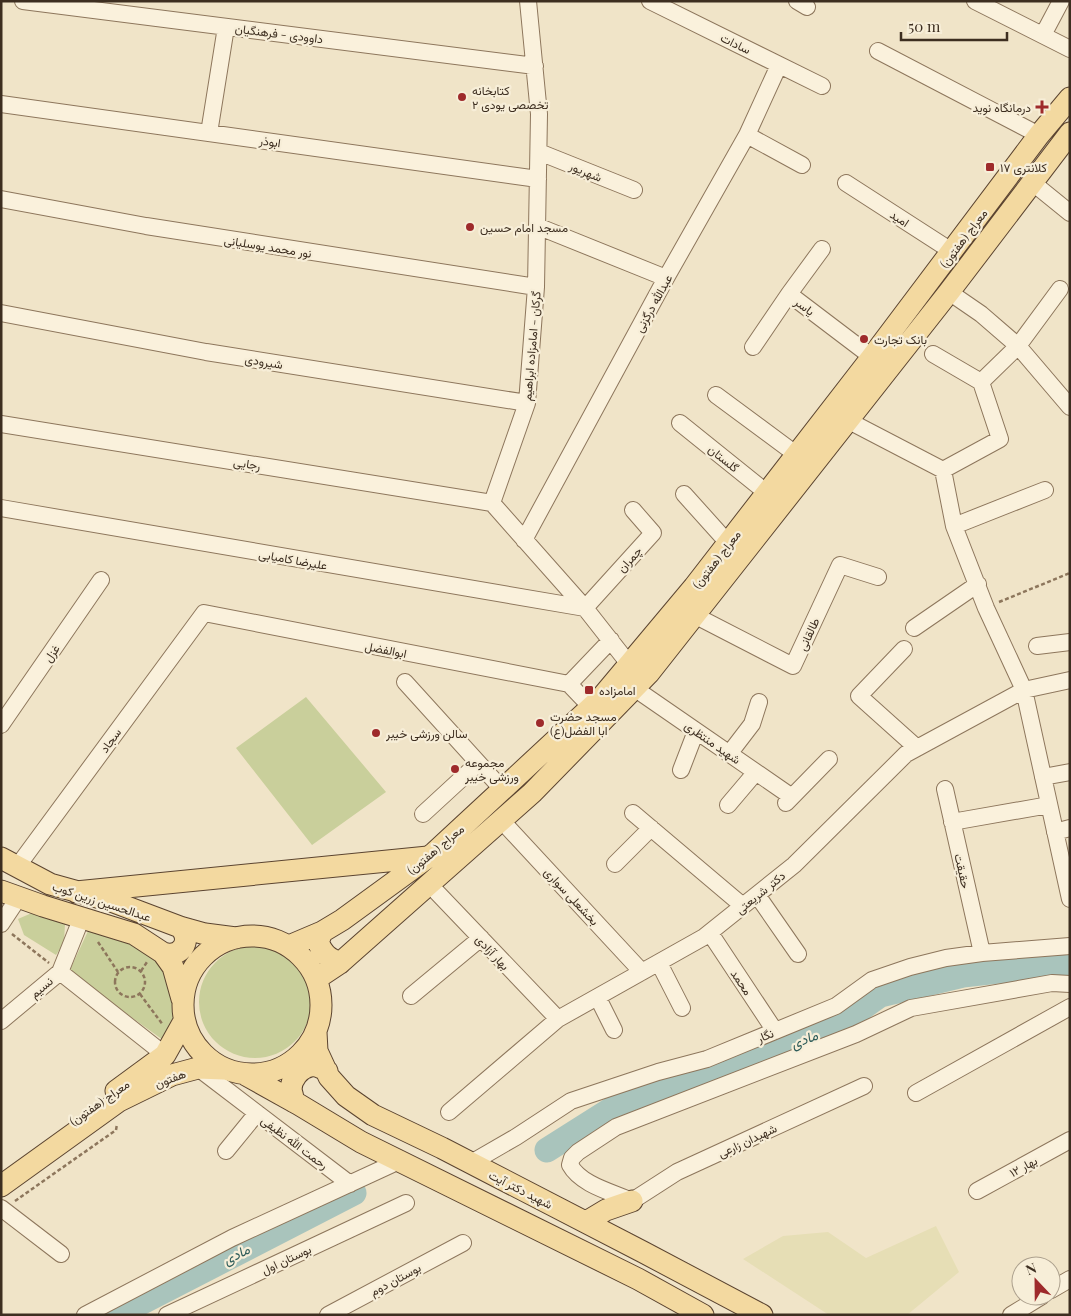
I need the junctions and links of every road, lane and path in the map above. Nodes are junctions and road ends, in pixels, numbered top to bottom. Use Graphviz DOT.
graph roads {
  1 [pos="23,1"];
  2 [pos="528,1"];
  3 [pos="650,1"];
  4 [pos="975,1"];
  5 [pos="1061,1"];
  6 [pos="226,27"];
  7 [pos="1043,36"];
  8 [pos="1070,49"];
  9 [pos="878,51"];
  10 [pos="780,64"];
  11 [pos="535,66"];
  12 [pos="822,86"];
  13 [pos="1070,98"];
  14 [pos="1,104"];
  15 [pos="209,133"];
  16 [pos="1070,133"];
  17 [pos="747,135"];
  18 [pos="1039,135"];
  19 [pos="539,152"];
  20 [pos="802,165"];
  21 [pos="538,179"];
  22 [pos="846,183"];
  23 [pos="1033,183"];
  24 [pos="634,190"];
  25 [pos="1,199"];
  26 [pos="1070,213"];
  27 [pos="537,226"];
  28 [pos="822,250"];
  29 [pos="953,252"];
  30 [pos="666,278"];
  31 [pos="536,287"];
  32 [pos="1060,289"];
  33 [pos="949,292"];
  34 [pos="789,294"];
  35 [pos="1,313"];
  36 [pos="1018,346"];
  37 [pos="753,347"];
  38 [pos="933,354"];
  39 [pos="872,357"];
  40 [pos="981,382"];
  41 [pos="716,395"];
  42 [pos="527,403"];
  43 [pos="1070,407"];
  44 [pos="847,420"];
  45 [pos="680,423"];
  46 [pos="1,424"];
  47 [pos="804,460"];
  48 [pos="943,470"];
  49 [pos="1045,490"];
  50 [pos="768,492"];
  51 [pos="684,494"];
  52 [pos="492,503"];
  53 [pos="2,510"];
  54 [pos="633,510"];
  55 [pos="954,526"];
  56 [pos="524,540"];
  57 [pos="728,543"];
  58 [pos="1070,573"];
  59 [pos="878,577"];
  60 [pos="100,580"];
  61 [pos="978,584"];
  62 [pos="585,608"];
  63 [pos="986,608"];
  64 [pos="204,613"];
  65 [pos="694,615"];
  66 [pos="914,628"];
  67 [pos="611,640"];
  68 [pos="1070,642"];
  69 [pos="1038,646"];
  70 [pos="904,649"];
  71 [pos="630,664"];
  72 [pos="1070,680"];
  73 [pos="405,682"];
  74 [pos="569,684"];
  75 [pos="634,688"];
  76 [pos="1024,690"];
  77 [pos="759,702"];
  78 [pos="591,708"];
  79 [pos="1,725"];
  80 [pos="696,731"];
  81 [pos="917,748"];
  82 [pos="729,754"];
  83 [pos="829,760"];
  84 [pos="473,768"];
  85 [pos="681,770"];
  86 [pos="756,772"];
  87 [pos="1070,772"];
  88 [pos="1043,777"];
  89 [pos="502,789"];
  90 [pos="945,789"];
  91 [pos="1049,804"];
  92 [pos="728,805"];
  93 [pos="632,813"];
  94 [pos="423,814"];
  95 [pos="501,820"];
  96 [pos="952,822"];
  97 [pos="651,828"];
  98 [pos="1062,830"];
  99 [pos="428,857"];
  100 [pos="9,863"];
  101 [pos="616,864"];
  102 [pos="429,884"];
  103 [pos="76,892"];
  104 [pos="10,894"];
  105 [pos="757,895"];
  106 [pos="1070,899"];
  107 [pos="743,906"];
  108 [pos="82,918"];
  109 [pos="180,927"];
  110 [pos="5,928"];
  111 [pos="322,932"];
  112 [pos="710,933"];
  113 [pos="236,938"];
  114 [pos="480,938"];
  115 [pos="98,941"];
  116 [pos="289,946"];
  117 [pos="1070,946"];
  118 [pos="163,953"];
  119 [pos="982,953"];
  120 [pos="798,954"];
  121 [pos="340,963"];
  122 [pos="659,963"];
  123 [pos="60,972"];
  124 [pos="118,972"];
  125 [pos="642,972"];
  126 [pos="316,979"];
  127 [pos="1069,987"];
  128 [pos="140,994"];
  129 [pos="411,996"];
  130 [pos="598,998"];
  131 [pos="182,1000"];
  132 [pos="1070,1007"];
  133 [pos="682,1008"];
  134 [pos="558,1019"];
  135 [pos="1,1021"];
  136 [pos="184,1021"];
  137 [pos="614,1030"];
  138 [pos="775,1031"];
  139 [pos="316,1032"];
  140 [pos="158,1049"];
  141 [pos="198,1068"];
  142 [pos="224,1069"];
  143 [pos="327,1071"];
  144 [pos="246,1074"];
  145 [pos="864,1086"];
  146 [pos="916,1093"];
  147 [pos="119,1100"];
  148 [pos="294,1102"];
  149 [pos="449,1112"];
  150 [pos="257,1113"];
  151 [pos="1070,1140"];
  152 [pos="226,1151"];
  153 [pos="399,1161"];
  154 [pos="471,1163"];
  155 [pos="3,1178"];
  156 [pos="350,1184"];
  157 [pos="977,1191"];
  158 [pos="632,1201"];
  159 [pos="406,1203"];
  160 [pos="1,1208"];
  161 [pos="586,1222"];
  162 [pos="620,1239"];
  163 [pos="463,1243"];
  164 [pos="61,1254"];
  165 [pos="1026,1306"];
  166 [pos="85,1315"];
  167 [pos="166,1315"];
  168 [pos="328,1315"];
  169 [pos="703,1315"];
  170 [pos="762,1315"];
  171 [pos="1011,1315"];
  1 -- 6 [label="street, داوودی - فرهنگیان"];
  2 -- 11 [label="street, گرکان - امامزاده ابراهیم"];
  3 -- 10 [label="street, سادات"];
  4 -- 7 [label="street"];
  5 -- 7 [label="street"];
  6 -- 11 [label="street, داوودی - فرهنگیان"];
  6 -- 15 [label="street"];
  7 -- 8 [label="street"];
  9 -- 18 [label="street"];
  10 -- 12 [label="street, سادات"];
  10 -- 17 [label="street, عبدالله درگزنی"];
  11 -- 19 [label="street, گرکان - امامزاده ابراهیم"];
  13 -- 18 [label="main road, معراج (هفتون)"];
  14 -- 15 [label="street, ابوذر"];
  15 -- 21 [label="street, ابوذر"];
  16 -- 23 [label="main road, معراج (هفتون)"];
  17 -- 20 [label="street"];
  17 -- 30 [label="street, عبدالله درگزنی"];
  18 -- 29 [label="main road, معراج (هفتون)"];
  19 -- 21 [label="street, گرکان - امامزاده ابراهیم"];
  19 -- 24 [label="street, شهریور"];
  21 -- 27 [label="street, گرکان - امامزاده ابراهیم"];
  22 -- 29 [label="street, امید"];
  23 -- 26 [label="street"];
  23 -- 33 [label="main road, معراج (هفتون)"];
  25 -- 31 [label="street, نور محمد یوسلیانی"];
  27 -- 30 [label="street"];
  27 -- 31 [label="street, گرکان - امامزاده ابراهیم"];
  28 -- 34 [label="street"];
  29 -- 39 [label="main road, معراج (هفتون)"];
  30 -- 56 [label="street, عبدالله درگزنی"];
  31 -- 42 [label="street, گرکان - امامزاده ابراهیم"];
  32 -- 36 [label="street"];
  33 -- 36 [label="street"];
  33 -- 44 [label="main road, معراج (هفتون)"];
  34 -- 37 [label="street, یاسر"];
  34 -- 39 [label="street, یاسر"];
  35 -- 42 [label="street, شیرودی"];
  36 -- 40 [label="street"];
  36 -- 43 [label="street"];
  38 -- 40 [label="street"];
  39 -- 47 [label="main road, معراج (هفتون)"];
  40 -- 48 [label="street"];
  41 -- 47 [label="street"];
  42 -- 52 [label="street, گرکان - امامزاده ابراهیم"];
  44 -- 47 [label="main road, معراج (هفتون)"];
  44 -- 48 [label="street"];
  45 -- 50 [label="street, گلستان"];
  46 -- 52 [label="street, رجایی"];
  47 -- 50 [label="main road, معراج (هفتون)"];
  47 -- 65 [label="main road, معراج (هفتون)"];
  48 -- 55 [label="street"];
  49 -- 55 [label="street"];
  50 -- 57 [label="main road, معراج (هفتون)"];
  51 -- 57 [label="street"];
  52 -- 56 [label="street"];
  53 -- 62 [label="street, علیرضا کامیابی"];
  54 -- 62 [label="street, چمران"];
  55 -- 61 [label="street"];
  56 -- 62 [label="street"];
  57 -- 71 [label="main road, معراج (هفتون)"];
  58 -- 63 [label="path"];
  59 -- 65 [label="street, طالقانی"];
  60 -- 79 [label="street, غزل"];
  61 -- 63 [label="street"];
  61 -- 66 [label="street"];
  62 -- 67 [label="street"];
  63 -- 76 [label="street"];
  64 -- 74 [label="street, ابوالفضل"];
  64 -- 100 [label="street, سجاد"];
  65 -- 75 [label="main road, معراج (هفتون)"];
  67 -- 71 [label="street"];
  67 -- 74 [label="street"];
  68 -- 69 [label="street"];
  70 -- 81 [label="street"];
  71 -- 78 [label="main road, معراج (هفتون)"];
  72 -- 76 [label="street, دکتر شریعتی"];
  73 -- 89 [label="street"];
  74 -- 78 [label="street"];
  75 -- 80 [label="street, شهید منتظری"];
  75 -- 95 [label="main road, معراج (هفتون)"];
  76 -- 81 [label="street, دکتر شریعتی"];
  76 -- 88 [label="street"];
  77 -- 82 [label="street"];
  78 -- 89 [label="main road, معراج (هفتون)"];
  80 -- 82 [label="street, شهید منتظری"];
  80 -- 85 [label="street"];
  81 -- 105 [label="street, دکتر شریعتی"];
  82 -- 86 [label="street, شهید منتظری"];
  83 -- 86 [label="street, شهید منتظری"];
  84 -- 94 [label="street"];
  86 -- 92 [label="street"];
  87 -- 88 [label="street"];
  88 -- 91 [label="street"];
  89 -- 99 [label="main road, معراج (هفتون)"];
  90 -- 96 [label="street, حقیقت"];
  91 -- 96 [label="street"];
  91 -- 98 [label="street"];
  93 -- 97 [label="street"];
  95 -- 102 [label="main road, معراج (هفتون)"];
  95 -- 125 [label="street, بخشعلی سواری"];
  96 -- 119 [label="street, حقیقت"];
  97 -- 101 [label="street"];
  97 -- 107 [label="street"];
  98 -- 106 [label="street"];
  99 -- 103 [label="main road"];
  99 -- 111 [label="main road, معراج (هفتون)"];
  100 -- 103 [label="main road, عبدالحسین زرین کوب"];
  102 -- 114 [label="street, بهار آزادی"];
  102 -- 121 [label="main road, معراج (هفتون)"];
  103 -- 109 [label="main road, عبدالحسین زرین کوب"];
  104 -- 108 [label="main road, عبدالحسین زرین کوب"];
  104 -- 110 [label="street"];
  105 -- 107 [label="street, دکتر شریعتی"];
  105 -- 120 [label="street"];
  107 -- 112 [label="street, دکتر شریعتی"];
  108 -- 118 [label="main road, عبدالحسین زرین کوب"];
  108 -- 123 [label="street, نسیم"];
  109 -- 113 [label="main road, عبدالحسین زرین کوب"];
  109 -- 118 [label="main road"];
  110 -- 123 [label="path"];
  111 -- 116 [label="main road, معراج (هفتون)"];
  111 -- 121 [label="main road"];
  112 -- 122 [label="street, دکتر شریعتی"];
  112 -- 138 [label="street, محمد"];
  113 -- 116 [label="main road"];
  113 -- 131 [label="main road"];
  114 -- 129 [label="street"];
  114 -- 134 [label="street, بهار آزادی"];
  115 -- 124 [label="path"];
  116 -- 126 [label="main road"];
  117 -- 119 [label="street, نگار"];
  118 -- 131 [label="main road, عبدالحسین زرین کوب"];
  119 -- 138 [label="street, نگار"];
  121 -- 126 [label="main road, معراج (هفتون)"];
  122 -- 125 [label="street, دکتر شریعتی"];
  122 -- 133 [label="street"];
  123 -- 135 [label="street, نسیم"];
  123 -- 140 [label="street"];
  124 -- 128 [label="path"];
  124 -- 128 [label="path"];
  125 -- 130 [label="street, دکتر شریعتی"];
  126 -- 139 [label="main road"];
  127 -- 158 [label="street"];
  128 -- 140 [label="path"];
  130 -- 134 [label="street, دکتر شریعتی"];
  130 -- 137 [label="street"];
  131 -- 136 [label="main road"];
  132 -- 146 [label="street"];
  134 -- 149 [label="street, دکتر شریعتی"];
  136 -- 140 [label="main road, معراج (هفتون)"];
  136 -- 142 [label="main road"];
  138 -- 154 [label="street, نگار"];
  139 -- 143 [label="main road, شهید دکتر آیت"];
  139 -- 144 [label="main road"];
  140 -- 155 [label="main road, معراج (هفتون)"];
  141 -- 142 [label="main road, هفتون"];
  141 -- 147 [label="main road, هفتون"];
  141 -- 150 [label="street, رحمت الله نظیفی"];
  142 -- 144 [label="main road"];
  143 -- 148 [label="main road"];
  143 -- 154 [label="main road, شهید دکتر آیت"];
  144 -- 148 [label="main road"];
  145 -- 158 [label="street, شهیدان زارعی"];
  147 -- 155 [label="main road, معراج (هفتون)"];
  148 -- 153 [label="main road"];
  150 -- 152 [label="street"];
  150 -- 156 [label="street, رحمت الله نظیفی"];
  151 -- 157 [label="street, بهار ۱۲"];
  153 -- 156 [label="street"];
  153 -- 169 [label="main road"];
  154 -- 161 [label="main road, شهید دکتر آیت"];
  156 -- 166 [label="street"];
  158 -- 161 [label="main road"];
  158 -- 162 [label="main road"];
  159 -- 167 [label="street, بوستان اول"];
  160 -- 164 [label="street"];
  161 -- 162 [label="main road, شهید دکتر آیت"];
  162 -- 170 [label="main road, شهید دکتر آیت"];
  163 -- 168 [label="street, بوستان دوم"];
  165 -- 171 [label="street"];
}
